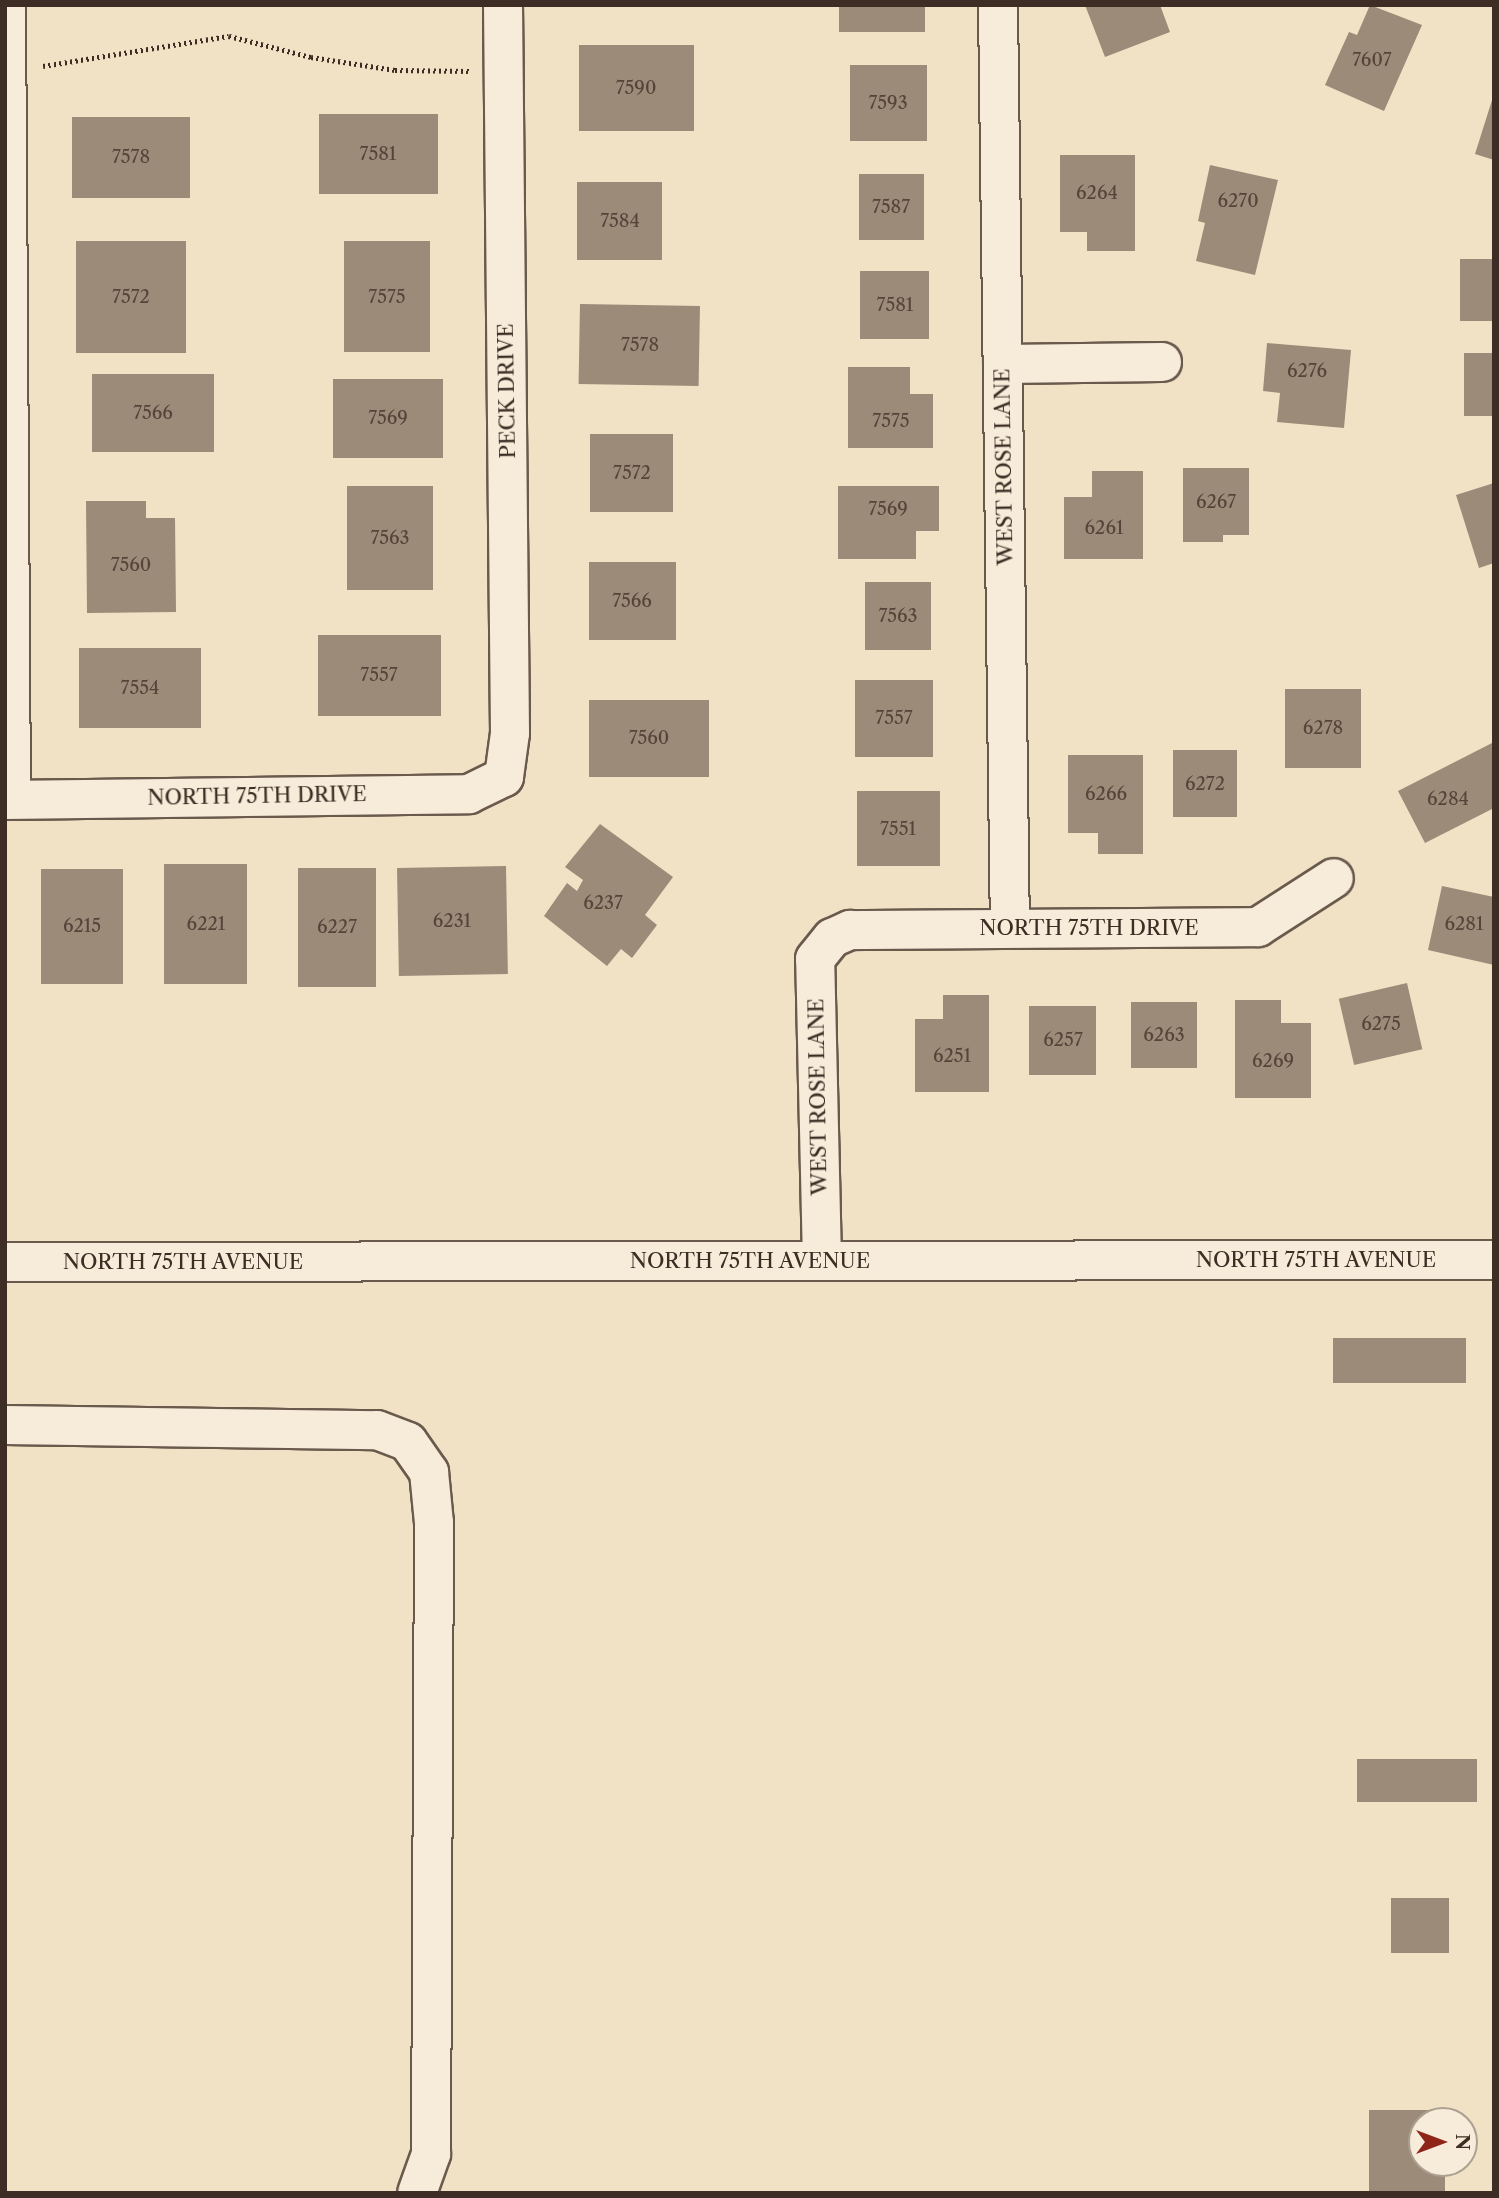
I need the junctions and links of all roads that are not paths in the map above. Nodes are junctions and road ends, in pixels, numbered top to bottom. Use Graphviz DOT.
graph roads {
  1 [pos="6,5"];
  2 [pos="503,5"];
  3 [pos="998,5"];
  4 [pos="1161,362"];
  5 [pos="1003,364"];
  6 [pos="504,777"];
  7 [pos="8,799"];
  8 [pos="1334,878"];
  9 [pos="1010,928"];
  10 [pos="831,939"];
  11 [pos="1494,1260"];
  12 [pos="822,1261"];
  13 [pos="5,1262"];
  14 [pos="5,1425"];
  15 [pos="417,2193"];
  1 -- 7 [label="street"];
  2 -- 6 [label="street, PECK DRIVE"];
  3 -- 5 [label="street, WEST ROSE LANE"];
  4 -- 5 [label="street"];
  5 -- 9 [label="street, WEST ROSE LANE"];
  6 -- 7 [label="street, NORTH 75TH DRIVE"];
  8 -- 9 [label="street, NORTH 75TH DRIVE"];
  9 -- 10 [label="street, NORTH 75TH DRIVE"];
  10 -- 12 [label="street, WEST ROSE LANE"];
  11 -- 12 [label="street, NORTH 75TH AVENUE"];
  12 -- 13 [label="street, NORTH 75TH AVENUE"];
  14 -- 15 [label="street"];
}
